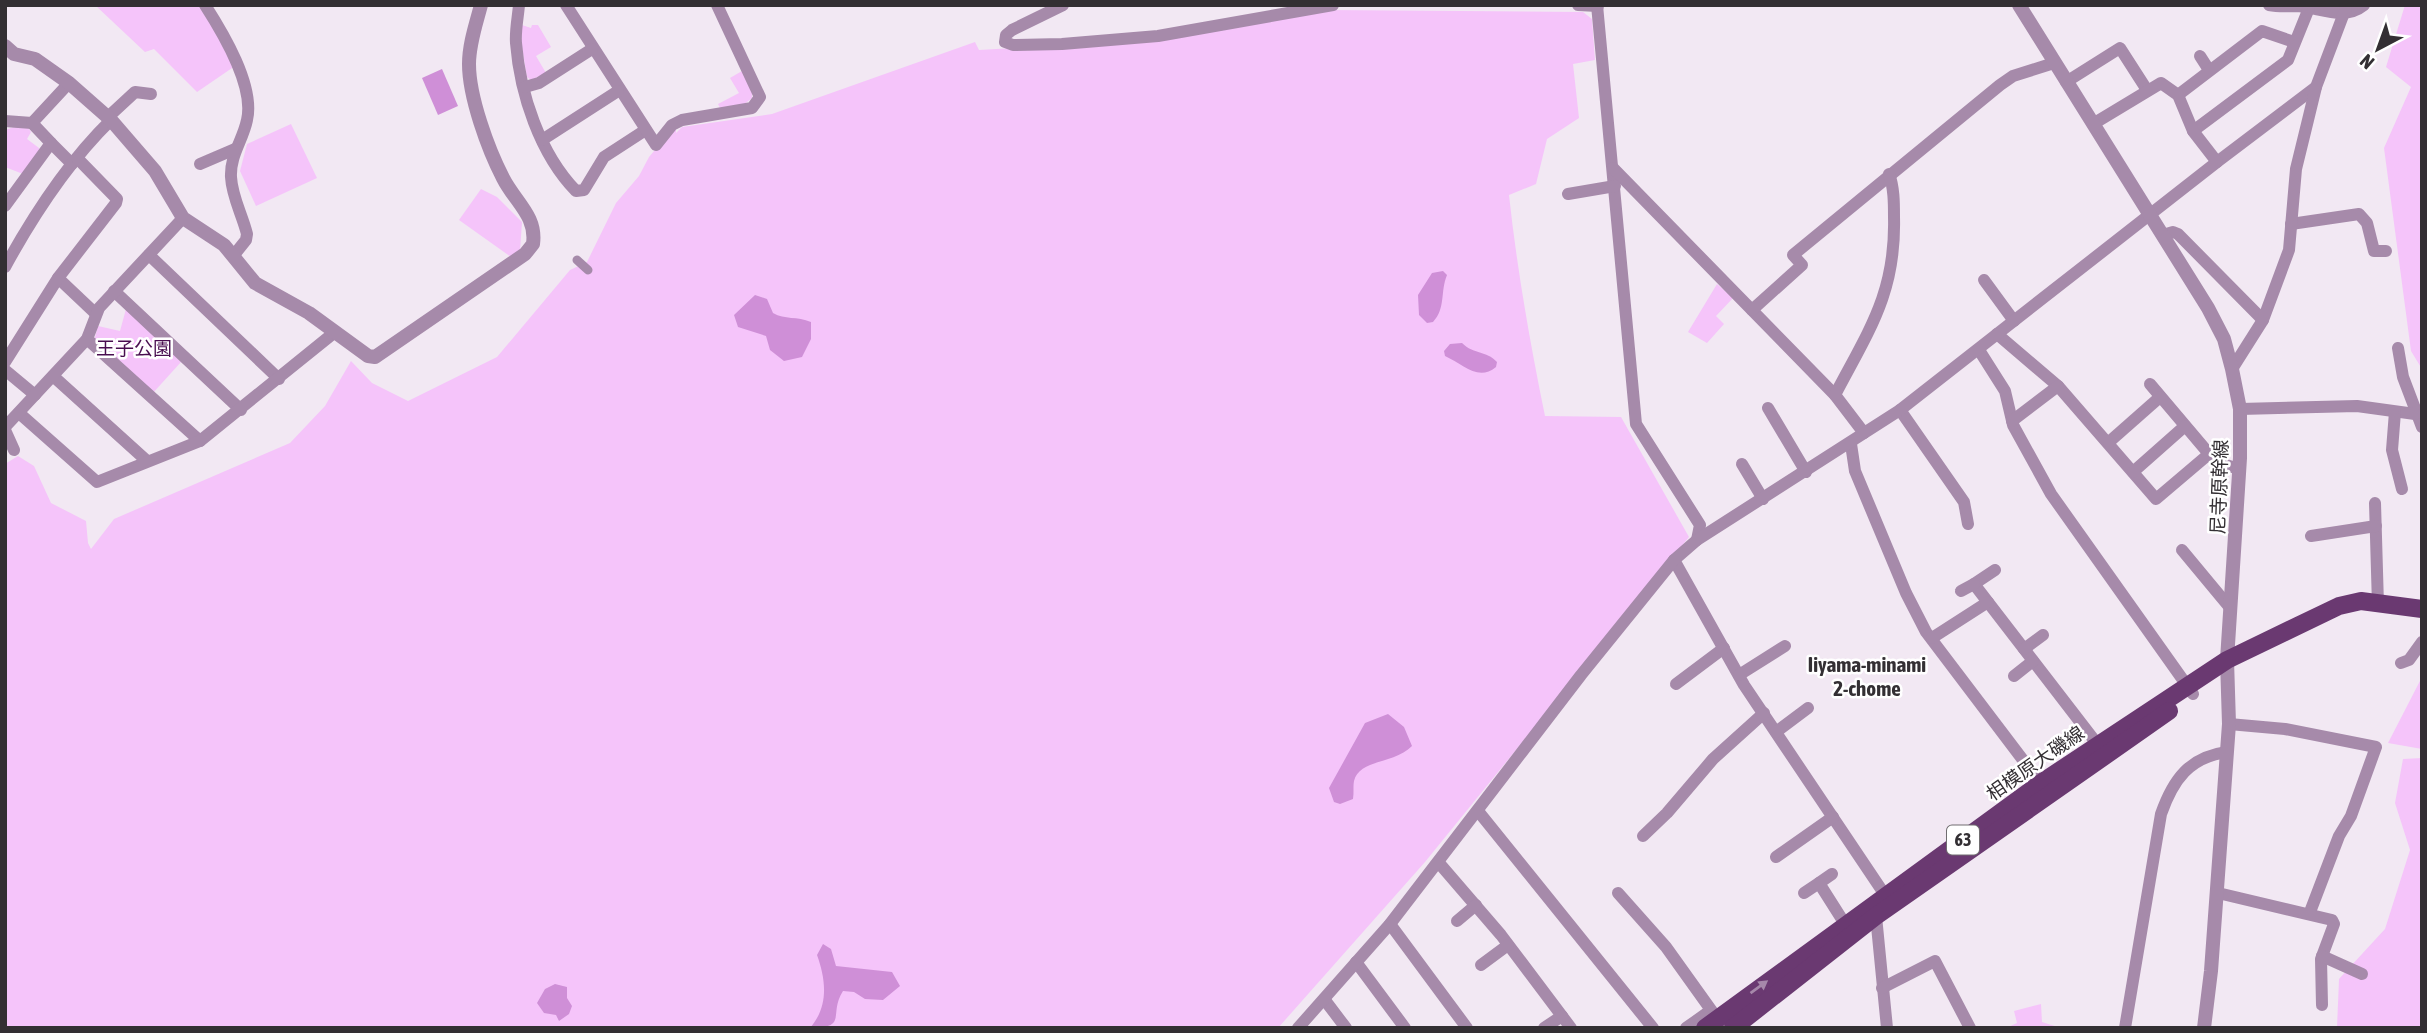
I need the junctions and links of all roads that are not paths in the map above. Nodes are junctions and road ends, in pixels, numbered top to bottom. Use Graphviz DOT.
graph roads {
  1 [pos="205,5"];
  2 [pos="481,5"];
  3 [pos="520,5"];
  4 [pos="566,5"];
  5 [pos="717,5"];
  6 [pos="1063,5"];
  7 [pos="1333,5"];
  8 [pos="1578,5"];
  9 [pos="2020,5"];
  10 [pos="2269,5"];
  11 [pos="2364,5"];
  12 [pos="1326,6"];
  13 [pos="1597,6"];
  14 [pos="2309,8"];
  15 [pos="2347,9"];
  16 [pos="2294,42"];
  17 [pos="5,46"];
  18 [pos="592,49"];
  19 [pos="2200,56"];
  20 [pos="2054,63"];
  21 [pos="2209,70"];
  22 [pos="2066,82"];
  23 [pos="69,83"];
  24 [pos="2316,87"];
  25 [pos="524,88"];
  26 [pos="2147,90"];
  27 [pos="618,91"];
  28 [pos="151,94"];
  29 [pos="2178,95"];
  30 [pos="110,119"];
  31 [pos="5,121"];
  32 [pos="32,123"];
  33 [pos="2093,124"];
  34 [pos="644,131"];
  35 [pos="2193,131"];
  36 [pos="542,140"];
  37 [pos="51,143"];
  38 [pos="235,149"];
  39 [pos="205,159"];
  40 [pos="75,161"];
  41 [pos="2217,162"];
  42 [pos="1613,167"];
  43 [pos="1889,174"];
  44 [pos="1615,186"];
  45 [pos="1568,194"];
  46 [pos="5,206"];
  47 [pos="2150,214"];
  48 [pos="183,218"];
  49 [pos="2291,224"];
  50 [pos="2163,235"];
  51 [pos="2386,251"];
  52 [pos="149,255"];
  53 [pos="234,255"];
  54 [pos="577,260"];
  55 [pos="5,267"];
  56 [pos="588,270"];
  57 [pos="58,278"];
  58 [pos="1984,286"];
  59 [pos="114,291"];
  60 [pos="1752,310"];
  61 [pos="95,313"];
  62 [pos="2263,320"];
  63 [pos="2014,321"];
  64 [pos="335,332"];
  65 [pos="1997,334"];
  66 [pos="87,339"];
  67 [pos="2398,348"];
  68 [pos="1979,350"];
  69 [pos="5,362"];
  70 [pos="2232,369"];
  71 [pos="5,370"];
  72 [pos="53,376"];
  73 [pos="279,379"];
  74 [pos="2150,384"];
  75 [pos="2058,386"];
  76 [pos="35,395"];
  77 [pos="1835,395"];
  78 [pos="2161,397"];
  79 [pos="1768,408"];
  80 [pos="2240,409"];
  81 [pos="241,410"];
  82 [pos="1900,410"];
  83 [pos="2395,412"];
  84 [pos="19,413"];
  85 [pos="2415,414"];
  86 [pos="2012,421"];
  87 [pos="2185,426"];
  88 [pos="2422,427"];
  89 [pos="5,428"];
  90 [pos="1864,433"];
  91 [pos="200,441"];
  92 [pos="2109,442"];
  93 [pos="1851,444"];
  94 [pos="14,450"];
  95 [pos="2209,454"];
  96 [pos="147,461"];
  97 [pos="1742,464"];
  98 [pos="2239,469"];
  99 [pos="2133,471"];
  100 [pos="1806,472"];
  101 [pos="2404,483"];
  102 [pos="1763,499"];
  103 [pos="2375,503"];
  104 [pos="1970,523"];
  105 [pos="2376,526"];
  106 [pos="2311,536"];
  107 [pos="1697,540"];
  108 [pos="2182,550"];
  109 [pos="1674,560"];
  110 [pos="1995,570"];
  111 [pos="1975,584"];
  112 [pos="1961,591"];
  113 [pos="1988,602"];
  114 [pos="2378,605"];
  115 [pos="2231,609"];
  116 [pos="2422,609"];
  117 [pos="2043,635"];
  118 [pos="1932,638"];
  119 [pos="2422,642"];
  120 [pos="1724,648"];
  121 [pos="2024,649"];
  122 [pos="1781,652"];
  123 [pos="2033,661"];
  124 [pos="2408,663"];
  125 [pos="2227,666"];
  126 [pos="1739,675"];
  127 [pos="2014,676"];
  128 [pos="1678,685"];
  129 [pos="2190,689"];
  130 [pos="1808,708"];
  131 [pos="1764,713"];
  132 [pos="2229,724"];
  133 [pos="1776,732"];
  134 [pos="2102,750"];
  135 [pos="2227,752"];
  136 [pos="2045,789"];
  137 [pos="1478,811"];
  138 [pos="1833,817"];
  139 [pos="1651,832"];
  140 [pos="1776,857"];
  141 [pos="1439,863"];
  142 [pos="1832,874"];
  143 [pos="1819,883"];
  144 [pos="1804,893"];
  145 [pos="2218,893"];
  146 [pos="1885,895"];
  147 [pos="1621,902"];
  148 [pos="1476,905"];
  149 [pos="2310,912"];
  150 [pos="1876,916"];
  151 [pos="1457,921"];
  152 [pos="1390,924"];
  153 [pos="1845,924"];
  154 [pos="1508,945"];
  155 [pos="2322,956"];
  156 [pos="1356,962"];
  157 [pos="1481,965"];
  158 [pos="2362,974"];
  159 [pos="1882,989"];
  160 [pos="1324,999"];
  161 [pos="2322,1005"];
  162 [pos="1562,1016"];
  163 [pos="1714,1021"];
  164 [pos="1298,1028"];
  165 [pos="1346,1028"];
  166 [pos="1405,1028"];
  167 [pos="1467,1028"];
  168 [pos="1544,1028"];
  169 [pos="1571,1028"];
  170 [pos="1653,1028"];
  171 [pos="1686,1028"];
  172 [pos="1733,1028"];
  173 [pos="1887,1028"];
  174 [pos="1970,1028"];
  175 [pos="2125,1028"];
  176 [pos="2204,1028"];
  1 -- 38 [label="street"];
  2 -- 64 [label="street"];
  3 -- 25 [label="street"];
  4 -- 18 [label="street"];
  5 -- 34 [label="street"];
  6 -- 12 [label="street"];
  7 -- 12 [label="street"];
  8 -- 13 [label="street"];
  9 -- 20 [label="street, 尼寺原幹線"];
  10 -- 14 [label="street"];
  11 -- 15 [label="street"];
  13 -- 42 [label="street"];
  14 -- 15 [label="street"];
  14 -- 16 [label="street"];
  15 -- 24 [label="street"];
  16 -- 21 [label="street"];
  16 -- 35 [label="street"];
  17 -- 23 [label="street"];
  18 -- 25 [label="street"];
  18 -- 27 [label="street"];
  19 -- 21 [label="street"];
  20 -- 22 [label="street, 尼寺原幹線"];
  20 -- 43 [label="street"];
  21 -- 29 [label="street"];
  22 -- 26 [label="street"];
  22 -- 33 [label="street, 尼寺原幹線"];
  23 -- 30 [label="street"];
  23 -- 32 [label="street"];
  24 -- 41 [label="street"];
  24 -- 49 [label="street"];
  25 -- 36 [label="street"];
  26 -- 29 [label="street"];
  26 -- 33 [label="street"];
  27 -- 34 [label="street"];
  27 -- 36 [label="street"];
  28 -- 30 [label="street"];
  29 -- 35 [label="street"];
  30 -- 40 [label="street"];
  30 -- 48 [label="street"];
  31 -- 32 [label="street"];
  32 -- 37 [label="street"];
  33 -- 47 [label="street, 尼寺原幹線"];
  34 -- 36 [label="street"];
  35 -- 41 [label="street"];
  37 -- 40 [label="street"];
  37 -- 46 [label="street"];
  38 -- 39 [label="street"];
  38 -- 53 [label="street"];
  40 -- 55 [label="street"];
  40 -- 57 [label="street"];
  41 -- 47 [label="street"];
  42 -- 44 [label="street"];
  42 -- 60 [label="street"];
  43 -- 60 [label="street"];
  43 -- 77 [label="street"];
  44 -- 45 [label="street"];
  44 -- 107 [label="street"];
  47 -- 50 [label="street, 尼寺原幹線"];
  47 -- 63 [label="street"];
  48 -- 52 [label="street"];
  48 -- 53 [label="street"];
  49 -- 51 [label="street"];
  49 -- 62 [label="street"];
  50 -- 62 [label="street"];
  50 -- 70 [label="street, 尼寺原幹線"];
  52 -- 59 [label="street"];
  52 -- 73 [label="street"];
  53 -- 64 [label="street"];
  54 -- 56 [label="street"];
  57 -- 61 [label="street"];
  57 -- 69 [label="street"];
  58 -- 63 [label="street"];
  59 -- 61 [label="street"];
  59 -- 81 [label="street"];
  60 -- 77 [label="street"];
  61 -- 66 [label="street"];
  62 -- 70 [label="street"];
  63 -- 65 [label="street"];
  64 -- 73 [label="street"];
  65 -- 68 [label="street"];
  65 -- 75 [label="street"];
  66 -- 72 [label="street"];
  66 -- 91 [label="street"];
  67 -- 85 [label="street"];
  68 -- 82 [label="street"];
  68 -- 86 [label="street"];
  70 -- 80 [label="street, 尼寺原幹線"];
  71 -- 76 [label="street"];
  72 -- 76 [label="street"];
  72 -- 96 [label="street"];
  73 -- 81 [label="street"];
  74 -- 78 [label="street"];
  75 -- 86 [label="street"];
  75 -- 92 [label="street"];
  76 -- 84 [label="street"];
  77 -- 90 [label="street"];
  78 -- 87 [label="street"];
  78 -- 92 [label="street"];
  79 -- 100 [label="street"];
  80 -- 83 [label="street"];
  80 -- 98 [label="street, 尼寺原幹線"];
  81 -- 91 [label="street"];
  82 -- 90 [label="street"];
  82 -- 104 [label="street"];
  83 -- 85 [label="street"];
  83 -- 101 [label="street"];
  84 -- 89 [label="street"];
  84 -- 96 [label="street"];
  85 -- 88 [label="street"];
  86 -- 129 [label="street"];
  87 -- 95 [label="street"];
  87 -- 99 [label="street"];
  89 -- 94 [label="street"];
  90 -- 93 [label="street"];
  91 -- 96 [label="street"];
  92 -- 99 [label="street"];
  93 -- 100 [label="street"];
  93 -- 118 [label="street"];
  95 -- 98 [label="street"];
  95 -- 99 [label="street"];
  97 -- 102 [label="street"];
  98 -- 115 [label="street, 尼寺原幹線"];
  100 -- 102 [label="street"];
  102 -- 107 [label="street"];
  103 -- 105 [label="street"];
  105 -- 106 [label="street"];
  105 -- 114 [label="street"];
  107 -- 109 [label="street"];
  108 -- 115 [label="street"];
  109 -- 120 [label="street"];
  109 -- 137 [label="street"];
  110 -- 111 [label="street"];
  111 -- 112 [label="street"];
  111 -- 113 [label="street"];
  113 -- 118 [label="street"];
  113 -- 121 [label="street"];
  114 -- 116 [label="main road, 相模原大磯線 / 63"];
  114 -- 125 [label="main road, 相模原大磯線 / 63"];
  115 -- 125 [label="street, 尼寺原幹線"];
  117 -- 121 [label="street"];
  118 -- 136 [label="street"];
  119 -- 124 [label="street"];
  120 -- 126 [label="street"];
  120 -- 128 [label="street"];
  121 -- 123 [label="street"];
  122 -- 126 [label="street"];
  123 -- 127 [label="street"];
  123 -- 134 [label="street"];
  125 -- 129 [label="main road, 相模原大磯線 / 63"];
  125 -- 132 [label="street, 尼寺原幹線"];
  126 -- 131 [label="street"];
  129 -- 134 [label="main road, 相模原大磯線 / 63"];
  130 -- 133 [label="street"];
  131 -- 133 [label="street"];
  131 -- 139 [label="street"];
  132 -- 135 [label="street, 尼寺原幹線"];
  132 -- 149 [label="street"];
  133 -- 138 [label="street"];
  134 -- 136 [label="main road, 相模原大磯線 / 63"];
  135 -- 145 [label="street, 尼寺原幹線"];
  135 -- 175 [label="street"];
  136 -- 146 [label="main road, 相模原大磯線 / 63"];
  136 -- 150 [label="main road, 相模原大磯線 / 63"];
  137 -- 141 [label="street"];
  137 -- 170 [label="street"];
  138 -- 140 [label="street"];
  138 -- 146 [label="street"];
  141 -- 148 [label="street"];
  141 -- 152 [label="street"];
  142 -- 143 [label="street"];
  143 -- 144 [label="street"];
  143 -- 153 [label="street"];
  145 -- 149 [label="street"];
  145 -- 176 [label="street, 尼寺原幹線"];
  146 -- 150 [label="street"];
  146 -- 153 [label="main road, 相模原大磯線 / 63"];
  147 -- 163 [label="street"];
  148 -- 151 [label="street"];
  148 -- 154 [label="street"];
  149 -- 155 [label="street"];
  150 -- 159 [label="street"];
  150 -- 172 [label="main road, 相模原大磯線 / 63"];
  152 -- 156 [label="street"];
  152 -- 167 [label="street"];
  163 -- 153 [label="main road, 相模原大磯線 / 63, one-way"];
  154 -- 157 [label="street"];
  154 -- 162 [label="street"];
  155 -- 158 [label="street"];
  155 -- 161 [label="street"];
  156 -- 160 [label="street"];
  156 -- 166 [label="street"];
  159 -- 173 [label="street"];
  159 -- 174 [label="street"];
  160 -- 164 [label="street"];
  160 -- 165 [label="street"];
  162 -- 168 [label="street"];
  162 -- 169 [label="street"];
  163 -- 171 [label="street"];
}
